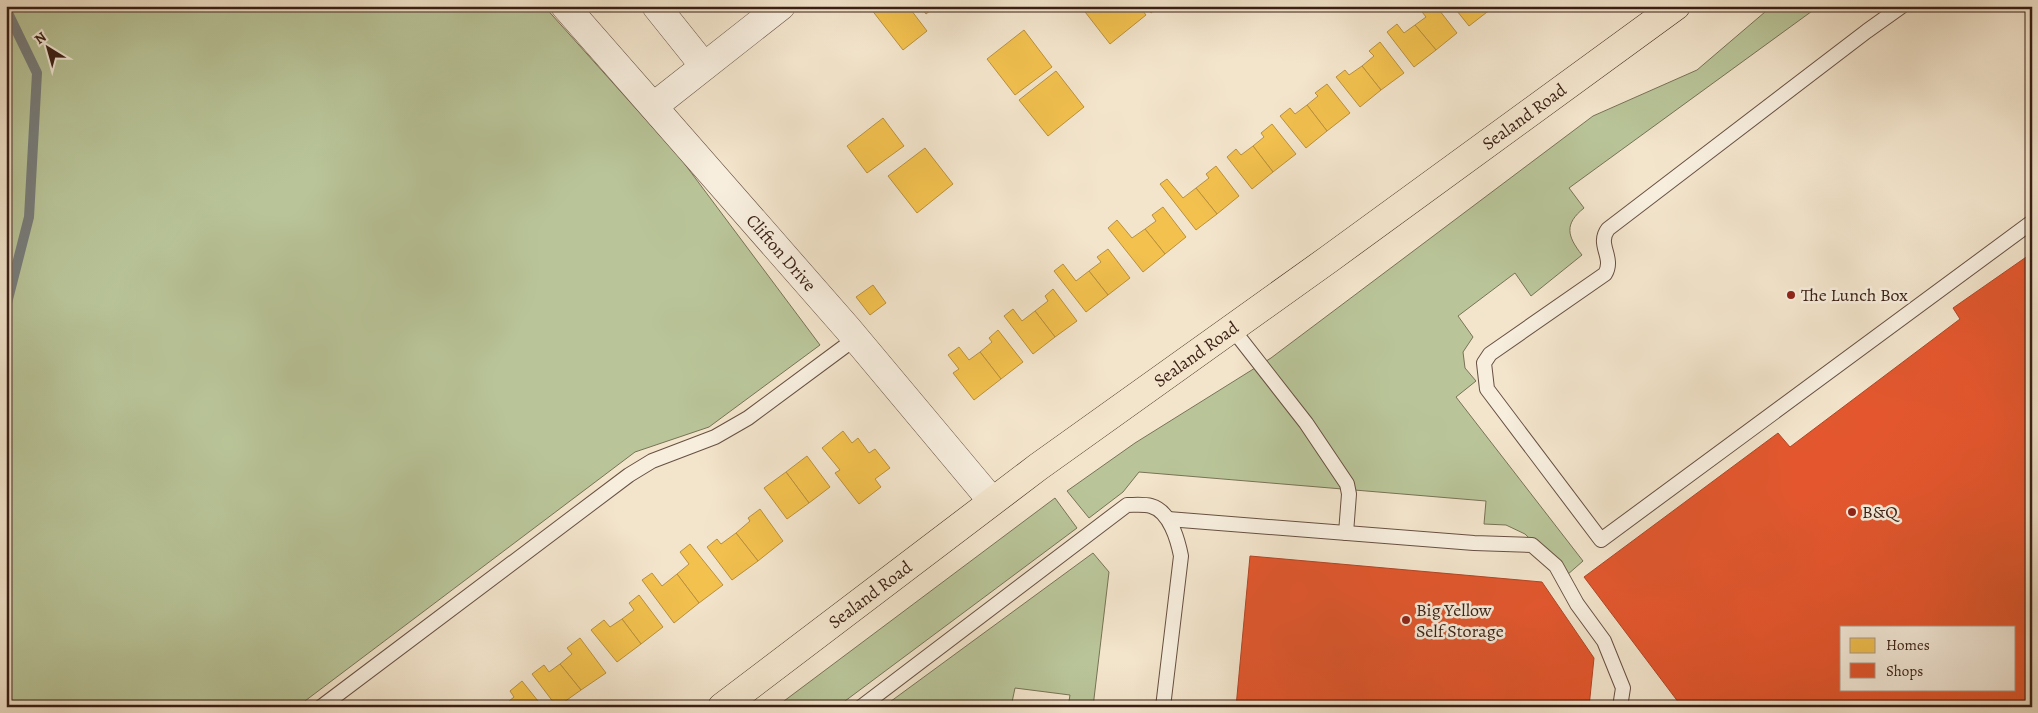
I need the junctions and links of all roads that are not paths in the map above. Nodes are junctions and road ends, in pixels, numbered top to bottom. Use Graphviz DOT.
graph roads {
  1 [pos="565,6"];
  2 [pos="656,6"];
  3 [pos="781,6"];
  4 [pos="1676,6"];
  5 [pos="1902,6"];
  6 [pos="704,66"];
  7 [pos="654,106"];
  8 [pos="2032,222"];
  9 [pos="1231,327"];
  10 [pos="856,338"];
  11 [pos="992,501"];
  12 [pos="1168,520"];
  13 [pos="1346,534"];
  14 [pos="321,707"];
  15 [pos="722,707"];
  16 [pos="861,707"];
  17 [pos="1163,707"];
  18 [pos="1620,707"];
  1 -- 7 [label="street, Clifton Drive"];
  2 -- 6 [label="street"];
  3 -- 6 [label="street"];
  4 -- 9 [label="main road, Sealand Road"];
  5 -- 8 [label="lane"];
  6 -- 7 [label="street"];
  7 -- 10 [label="street, Clifton Drive"];
  9 -- 11 [label="main road, Sealand Road"];
  9 -- 13 [label="lane"];
  10 -- 11 [label="street, Clifton Drive"];
  10 -- 14 [label="lane"];
  11 -- 15 [label="main road, Sealand Road"];
  12 -- 13 [label="lane"];
  12 -- 16 [label="lane"];
  12 -- 17 [label="lane"];
  13 -- 18 [label="lane"];
}
